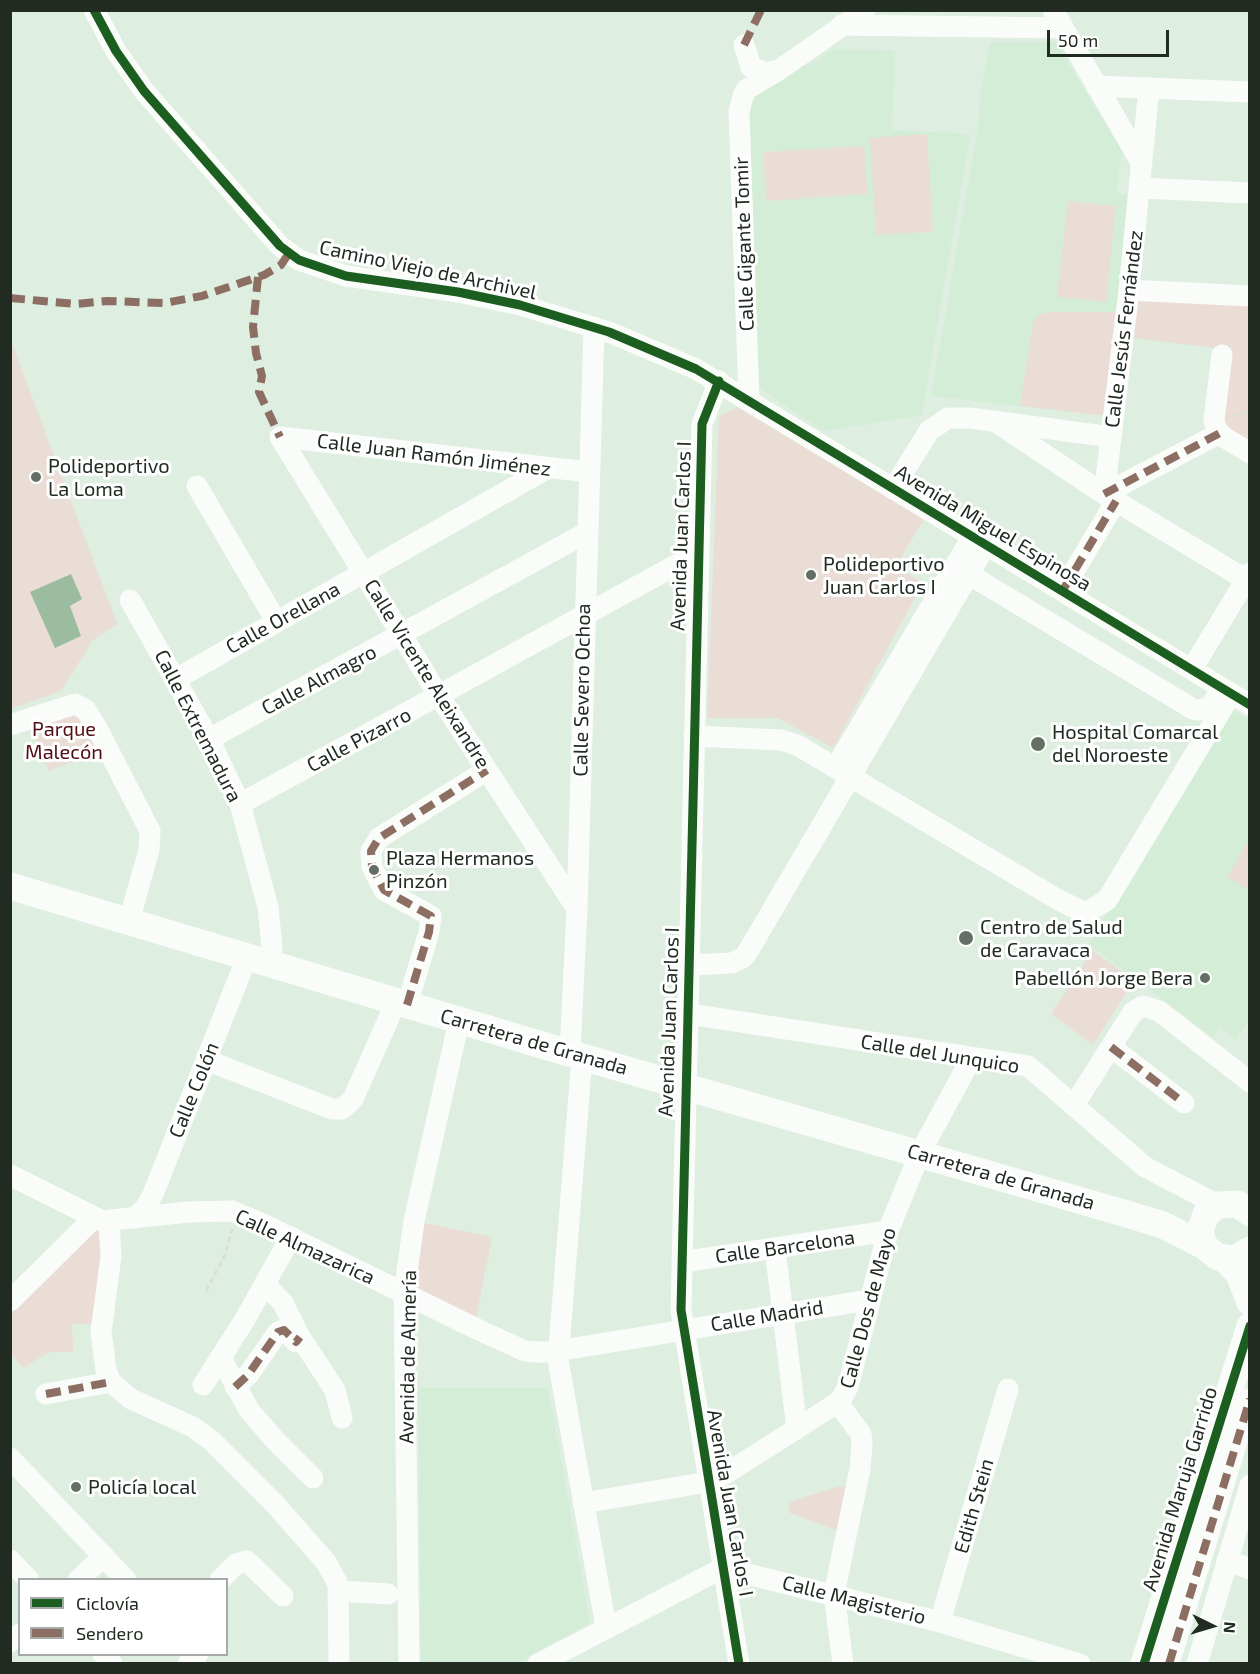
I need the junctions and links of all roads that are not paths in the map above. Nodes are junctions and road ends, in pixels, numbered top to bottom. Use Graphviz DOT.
graph roads {
  1 [pos="94,10"];
  2 [pos="865,10"];
  3 [pos="1058,19"];
  4 [pos="842,25"];
  5 [pos="779,70"];
  6 [pos="1096,86"];
  7 [pos="1149,88"];
  8 [pos="745,92"];
  9 [pos="1250,92"];
  10 [pos="1142,164"];
  11 [pos="1140,188"];
  12 [pos="1250,193"];
  13 [pos="1129,290"];
  14 [pos="1250,296"];
  15 [pos="594,327"];
  16 [pos="1222,355"];
  17 [pos="719,381"];
  18 [pos="749,400"];
  19 [pos="996,422"];
  20 [pos="1220,433"];
  21 [pos="280,437"];
  22 [pos="1111,437"];
  23 [pos="1250,453"];
  24 [pos="548,468"];
  25 [pos="589,472"];
  26 [pos="197,486"];
  27 [pos="893,489"];
  28 [pos="1110,497"];
  29 [pos="586,533"];
  30 [pos="979,541"];
  31 [pos="698,553"];
  32 [pos="962,570"];
  33 [pos="363,574"];
  34 [pos="1248,578"];
  35 [pos="1063,590"];
  36 [pos="130,600"];
  37 [pos="584,617"];
  38 [pos="276,621"];
  39 [pos="402,635"];
  40 [pos="1192,669"];
  41 [pos="176,679"];
  42 [pos="1226,691"];
  43 [pos="440,696"];
  44 [pos="1250,705"];
  45 [pos="10,725"];
  46 [pos="694,736"];
  47 [pos="209,739"];
  48 [pos="487,770"];
  49 [pos="844,772"];
  50 [pos="240,804"];
  51 [pos="10,886"];
  52 [pos="577,909"];
  53 [pos="129,921"];
  54 [pos="258,960"];
  55 [pos="690,965"];
  56 [pos="401,1003"];
  57 [pos="689,1014"];
  58 [pos="459,1021"];
  59 [pos="1111,1047"];
  60 [pos="576,1055"];
  61 [pos="971,1059"];
  62 [pos="206,1060"];
  63 [pos="1250,1082"];
  64 [pos="686,1086"];
  65 [pos="1184,1103"];
  66 [pos="1074,1105"];
  67 [pos="920,1153"];
  68 [pos="10,1175"];
  69 [pos="1231,1207"];
  70 [pos="135,1218"];
  71 [pos="102,1220"];
  72 [pos="1163,1225"];
  73 [pos="888,1231"];
  74 [pos="291,1237"];
  75 [pos="775,1249"];
  76 [pos="1239,1254"];
  77 [pos="682,1262"];
  78 [pos="265,1284"];
  79 [pos="1250,1285"];
  80 [pos="404,1294"];
  81 [pos="869,1300"];
  82 [pos="10,1301"];
  83 [pos="1250,1302"];
  84 [pos="784,1314"];
  85 [pos="1250,1326"];
  86 [pos="683,1329"];
  87 [pos="300,1337"];
  88 [pos="558,1351"];
  89 [pos="221,1358"];
  90 [pos="111,1382"];
  91 [pos="203,1385"];
  92 [pos="235,1387"];
  93 [pos="1008,1389"];
  94 [pos="46,1395"];
  95 [pos="1250,1399"];
  96 [pos="838,1403"];
  97 [pos="342,1418"];
  98 [pos="797,1429"];
  99 [pos="10,1458"];
  100 [pos="313,1478"];
  101 [pos="708,1482"];
  102 [pos="1250,1485"];
  103 [pos="583,1503"];
  104 [pos="1245,1518"];
  105 [pos="104,1557"];
  106 [pos="10,1560"];
  107 [pos="1227,1560"];
  108 [pos="723,1568"];
  109 [pos="1250,1569"];
  110 [pos="27,1578"];
  111 [pos="80,1578"];
  112 [pos="124,1578"];
  113 [pos="222,1578"];
  114 [pos="339,1591"];
  115 [pos="388,1594"];
  116 [pos="834,1594"];
  117 [pos="283,1596"];
  118 [pos="940,1622"];
  119 [pos="606,1627"];
  120 [pos="1026,1656"];
  121 [pos="339,1664"];
  122 [pos="409,1664"];
  123 [pos="538,1664"];
  124 [pos="739,1664"];
  125 [pos="843,1664"];
  126 [pos="1080,1664"];
  127 [pos="1144,1664"];
  128 [pos="1169,1664"];
  129 [pos="1197,1664"];
  1 -- 15 [label="street, Camino Viejo de Archivel"];
  2 -- 4 [label="street"];
  3 -- 4 [label="street"];
  3 -- 6 [label="street"];
  4 -- 5 [label="street"];
  5 -- 8 [label="street"];
  5 -- 8 [label="street, Calle Gigante Tomir"];
  6 -- 7 [label="street"];
  6 -- 10 [label="street"];
  7 -- 9 [label="street"];
  7 -- 10 [label="street, Calle Jesús Fernández"];
  8 -- 18 [label="street, Calle Gigante Tomir"];
  10 -- 11 [label="street, Calle Jesús Fernández"];
  11 -- 12 [label="street"];
  11 -- 13 [label="street, Calle Jesús Fernández"];
  13 -- 14 [label="street"];
  13 -- 22 [label="street, Calle Jesús Fernández"];
  15 -- 17 [label="street, Camino Viejo de Archivel"];
  15 -- 25 [label="street, Calle Severo Ochoa"];
  16 -- 20 [label="street"];
  17 -- 18 [label="street, Avenida Miguel Espinosa"];
  17 -- 31 [label="street, Avenida Juan Carlos I"];
  18 -- 27 [label="street, Avenida Miguel Espinosa"];
  19 -- 22 [label="street"];
  19 -- 27 [label="street"];
  19 -- 28 [label="street"];
  20 -- 23 [label="street"];
  20 -- 28 [label="street"];
  21 -- 24 [label="street, Calle Juan Ramón Jiménez"];
  21 -- 33 [label="street, Calle Vicente Aleixandre"];
  22 -- 28 [label="street, Calle Jesús Fernández"];
  24 -- 25 [label="street, Calle Juan Ramón Jiménez"];
  24 -- 33 [label="street, Calle Orellana"];
  25 -- 29 [label="street, Calle Severo Ochoa"];
  26 -- 38 [label="street"];
  27 -- 30 [label="street, Avenida Miguel Espinosa"];
  28 -- 34 [label="street"];
  28 -- 35 [label="street"];
  29 -- 37 [label="street, Calle Severo Ochoa"];
  29 -- 39 [label="street, Calle Almagro"];
  30 -- 32 [label="street"];
  30 -- 35 [label="street, Avenida Miguel Espinosa"];
  31 -- 37 [label="street, Calle Pizarro"];
  31 -- 46 [label="street, Avenida Juan Carlos I"];
  32 -- 42 [label="street"];
  32 -- 49 [label="street"];
  33 -- 38 [label="street, Calle Orellana"];
  33 -- 39 [label="street, Calle Vicente Aleixandre"];
  34 -- 40 [label="street"];
  35 -- 40 [label="street, Avenida Miguel Espinosa"];
  36 -- 41 [label="street, Calle Extremadura"];
  37 -- 43 [label="street, Calle Pizarro"];
  37 -- 52 [label="street, Calle Severo Ochoa"];
  38 -- 41 [label="street, Calle Orellana"];
  39 -- 43 [label="street, Calle Vicente Aleixandre"];
  39 -- 47 [label="street, Calle Almagro"];
  40 -- 42 [label="street, Avenida Miguel Espinosa"];
  41 -- 47 [label="street, Calle Extremadura"];
  42 -- 44 [label="street, Avenida Miguel Espinosa"];
  42 -- 49 [label="street"];
  43 -- 48 [label="street, Calle Vicente Aleixandre"];
  43 -- 50 [label="street, Calle Pizarro"];
  45 -- 53 [label="street"];
  46 -- 49 [label="street"];
  46 -- 55 [label="street, Avenida Juan Carlos I"];
  47 -- 50 [label="street, Calle Extremadura"];
  48 -- 52 [label="street, Calle Vicente Aleixandre"];
  48 -- 56 [label="street"];
  49 -- 55 [label="street"];
  50 -- 54 [label="street, Calle Extremadura"];
  51 -- 53 [label="main road, Carretera de Granada"];
  52 -- 60 [label="street, Calle Severo Ochoa"];
  53 -- 54 [label="main road, Carretera de Granada"];
  54 -- 56 [label="main road, Carretera de Granada"];
  54 -- 62 [label="street, Calle Colón"];
  55 -- 57 [label="street, Avenida Juan Carlos I"];
  56 -- 58 [label="main road, Carretera de Granada"];
  56 -- 62 [label="street"];
  57 -- 61 [label="street, Calle del Junquico"];
  57 -- 64 [label="street, Avenida Juan Carlos I"];
  58 -- 60 [label="main road, Carretera de Granada"];
  58 -- 80 [label="street, Avenida de Almería"];
  59 -- 63 [label="street"];
  59 -- 65 [label="street"];
  59 -- 66 [label="street"];
  60 -- 64 [label="main road, Carretera de Granada"];
  60 -- 88 [label="street, Calle Severo Ochoa"];
  61 -- 66 [label="street, Calle del Junquico"];
  61 -- 67 [label="street, Calle Dos de Mayo"];
  62 -- 70 [label="street, Calle Colón"];
  64 -- 67 [label="main road, Carretera de Granada"];
  64 -- 77 [label="street, Avenida Juan Carlos I"];
  66 -- 69 [label="street, Calle del Junquico"];
  67 -- 72 [label="main road, Carretera de Granada"];
  67 -- 73 [label="street, Calle Dos de Mayo"];
  68 -- 71 [label="street"];
  69 -- 72 [label="main road, Carretera de Granada"];
  69 -- 76 [label="main road"];
  70 -- 71 [label="street, Calle Almazarica"];
  70 -- 74 [label="street, Calle Almazarica"];
  71 -- 82 [label="street"];
  71 -- 90 [label="street"];
  72 -- 76 [label="main road, Carretera de Granada"];
  73 -- 75 [label="street, Calle Barcelona"];
  73 -- 81 [label="street, Calle Dos de Mayo"];
  74 -- 78 [label="street"];
  74 -- 80 [label="street, Calle Almazarica"];
  75 -- 77 [label="street, Calle Barcelona"];
  75 -- 84 [label="street"];
  76 -- 79 [label="main road"];
  76 -- 83 [label="main road"];
  77 -- 86 [label="street, Avenida Juan Carlos I"];
  78 -- 87 [label="street"];
  78 -- 89 [label="street"];
  80 -- 88 [label="street, Calle Almazarica"];
  80 -- 122 [label="street, Avenida de Almería"];
  81 -- 84 [label="street, Calle Madrid"];
  81 -- 96 [label="street, Calle Dos de Mayo"];
  84 -- 86 [label="street, Calle Madrid"];
  84 -- 98 [label="street"];
  85 -- 127 [label="main road, Avenida Maruja Garrido"];
  86 -- 88 [label="street, Calle Madrid"];
  86 -- 101 [label="street, Avenida Juan Carlos I"];
  87 -- 92 [label="street"];
  87 -- 97 [label="street"];
  88 -- 103 [label="street, Calle Severo Ochoa"];
  89 -- 91 [label="street"];
  89 -- 92 [label="street"];
  90 -- 94 [label="street"];
  90 -- 114 [label="street"];
  92 -- 100 [label="street"];
  93 -- 118 [label="street, Edith Stein"];
  95 -- 128 [label="street"];
  96 -- 98 [label="street, Calle Dos de Mayo"];
  96 -- 116 [label="street"];
  98 -- 101 [label="street, Calle Dos de Mayo"];
  99 -- 105 [label="street"];
  101 -- 103 [label="street, Calle Dos de Mayo"];
  101 -- 108 [label="street, Avenida Juan Carlos I"];
  102 -- 104 [label="street"];
  103 -- 119 [label="street, Calle Severo Ochoa"];
  104 -- 107 [label="street"];
  105 -- 111 [label="street"];
  105 -- 112 [label="street"];
  106 -- 110 [label="street"];
  107 -- 109 [label="street"];
  107 -- 129 [label="street"];
  108 -- 116 [label="street, Calle Magisterio"];
  108 -- 119 [label="street"];
  108 -- 124 [label="street, Avenida Juan Carlos I"];
  113 -- 117 [label="street"];
  114 -- 115 [label="street"];
  114 -- 121 [label="street"];
  116 -- 118 [label="street, Calle Magisterio"];
  116 -- 125 [label="street"];
  118 -- 120 [label="street, Calle Magisterio"];
  119 -- 123 [label="street"];
  120 -- 126 [label="street, Calle Magisterio"];
}
